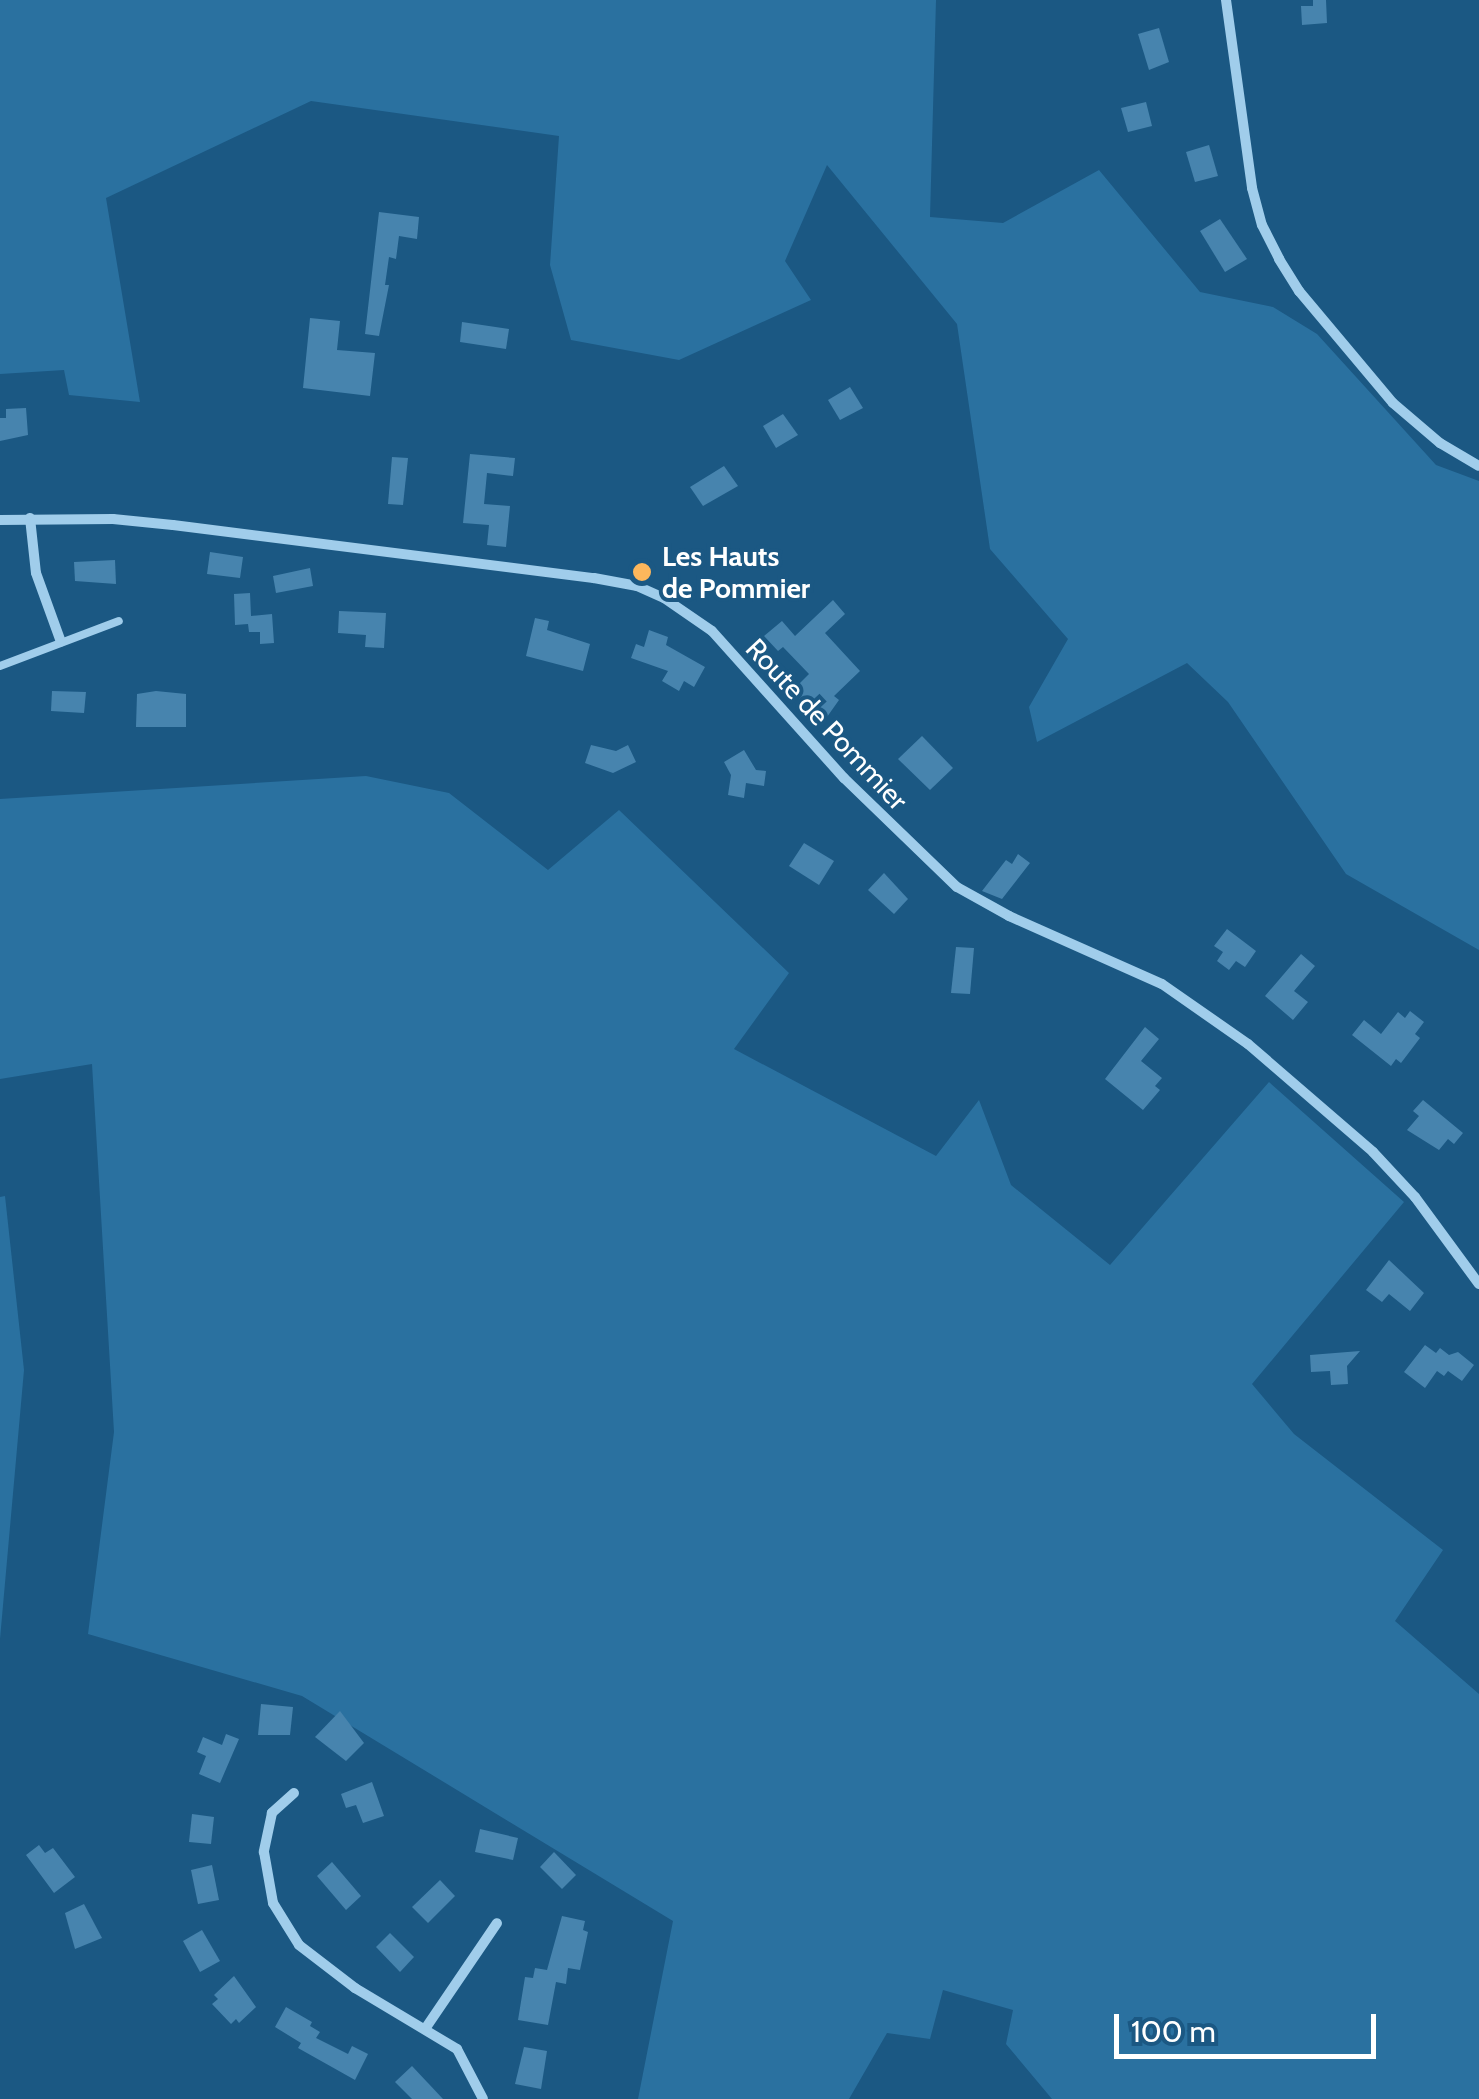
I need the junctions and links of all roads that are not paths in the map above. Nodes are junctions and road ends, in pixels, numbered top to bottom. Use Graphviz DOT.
graph roads {
  1 [pos="1226,0"];
  2 [pos="1479,466"];
  3 [pos="30,518"];
  4 [pos="0,520"];
  5 [pos="120,620"];
  6 [pos="61,642"];
  7 [pos="0,666"];
  8 [pos="1479,1284"];
  9 [pos="294,1793"];
  10 [pos="497,1922"];
  11 [pos="424,2029"];
  12 [pos="483,2099"];
  1 -- 2 [label="street"];
  3 -- 4 [label="street, Route de Pommier"];
  3 -- 6 [label="street"];
  3 -- 8 [label="street, Route de Pommier"];
  5 -- 6 [label="lane"];
  6 -- 7 [label="lane"];
  9 -- 11 [label="street"];
  10 -- 11 [label="street"];
  11 -- 12 [label="street"];
}
